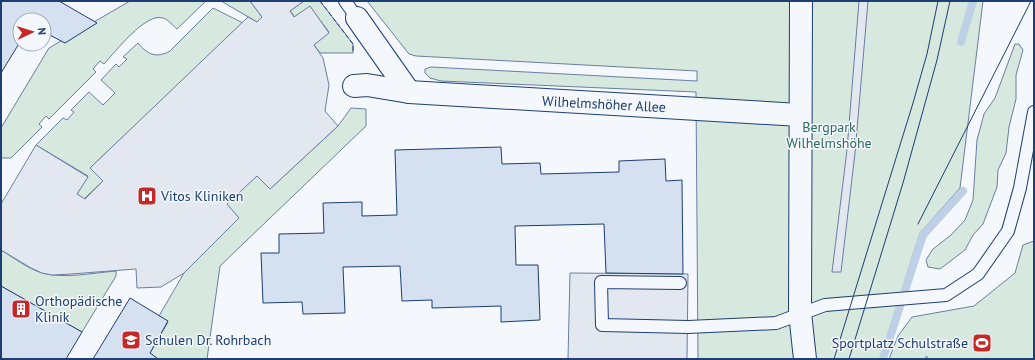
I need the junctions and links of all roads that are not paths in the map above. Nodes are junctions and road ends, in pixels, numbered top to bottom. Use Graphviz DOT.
graph roads {
  1 [pos="344,1"];
  2 [pos="801,1"];
  3 [pos="357,18"];
  4 [pos="354,86"];
  5 [pos="409,92"];
  6 [pos="1034,112"];
  7 [pos="800,115"];
  8 [pos="1033,129"];
  9 [pos="680,283"];
  10 [pos="800,313"];
  11 [pos="794,359"];
  12 [pos="805,359"];
  1 -- 3 [label="lane"];
  2 -- 7 [label="street"];
  3 -- 5 [label="street"];
  4 -- 5 [label="street, Wilhelmshöher Allee"];
  5 -- 7 [label="street, Wilhelmshöher Allee"];
  6 -- 8 [label="lane"];
  7 -- 10 [label="street"];
  8 -- 10 [label="lane"];
  9 -- 10 [label="lane"];
  10 -- 11 [label="street"];
  10 -- 12 [label="street"];
}
